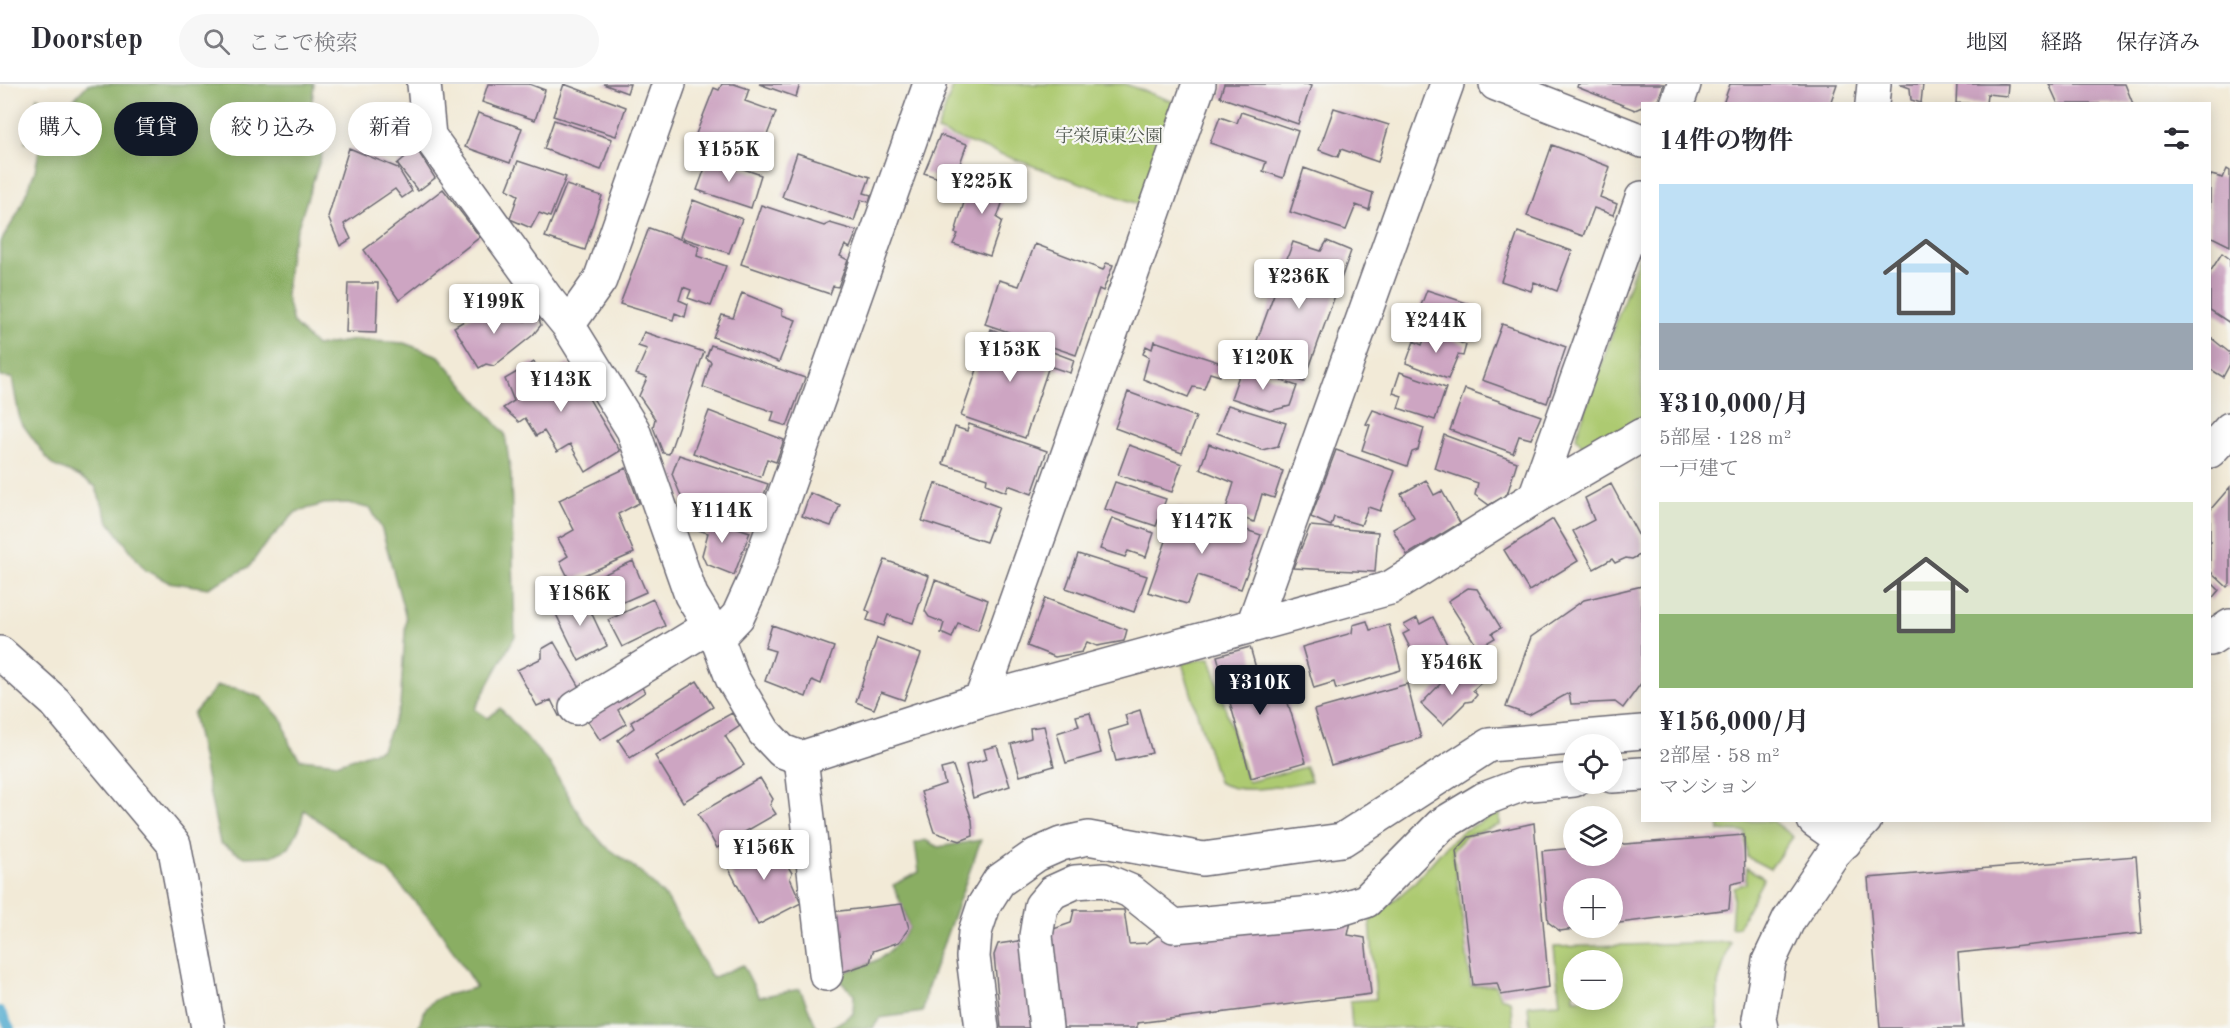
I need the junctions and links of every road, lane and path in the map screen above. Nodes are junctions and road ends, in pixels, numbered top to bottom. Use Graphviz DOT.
graph roads {
  1 [pos="424,84"];
  2 [pos="669,84"];
  3 [pos="930,84"];
  4 [pos="1199,84"];
  5 [pos="1447,84"];
  6 [pos="1496,84"];
  7 [pos="1684,84"];
  8 [pos="1874,84"];
  9 [pos="1678,102"];
  10 [pos="1872,102"];
  11 [pos="1641,141"];
  12 [pos="1641,201"];
  13 [pos="568,325"];
  14 [pos="2230,429"];
  15 [pos="1641,436"];
  16 [pos="2211,450"];
  17 [pos="1535,496"];
  18 [pos="1252,625"];
  19 [pos="2230,626"];
  20 [pos="714,632"];
  21 [pos="2211,638"];
  22 [pos="0,653"];
  23 [pos="981,700"];
  24 [pos="576,708"];
  25 [pos="1641,732"];
  26 [pos="801,758"];
  27 [pos="1641,774"];
  28 [pos="1623,775"];
  29 [pos="1563,781"];
  30 [pos="1821,822"];
  31 [pos="1855,831"];
  32 [pos="826,974"];
  33 [pos="208,1028"];
  34 [pos="982,1028"];
  35 [pos="1046,1028"];
  36 [pos="1761,1028"];
  1 -- 13 [label="street"];
  2 -- 13 [label="street"];
  3 -- 20 [label="street"];
  4 -- 23 [label="street"];
  5 -- 18 [label="street"];
  6 -- 11 [label="street"];
  7 -- 9 [label="street"];
  8 -- 10 [label="street"];
  12 -- 17 [label="street"];
  13 -- 20 [label="street"];
  14 -- 16 [label="street"];
  15 -- 17 [label="street"];
  17 -- 18 [label="street"];
  18 -- 23 [label="street"];
  19 -- 21 [label="street"];
  20 -- 24 [label="street"];
  20 -- 26 [label="street"];
  22 -- 33 [label="street"];
  23 -- 26 [label="street"];
  25 -- 34 [label="street"];
  26 -- 32 [label="street"];
  27 -- 28 [label="street"];
  29 -- 35 [label="street"];
  30 -- 31 [label="street"];
  31 -- 36 [label="street"];
}
